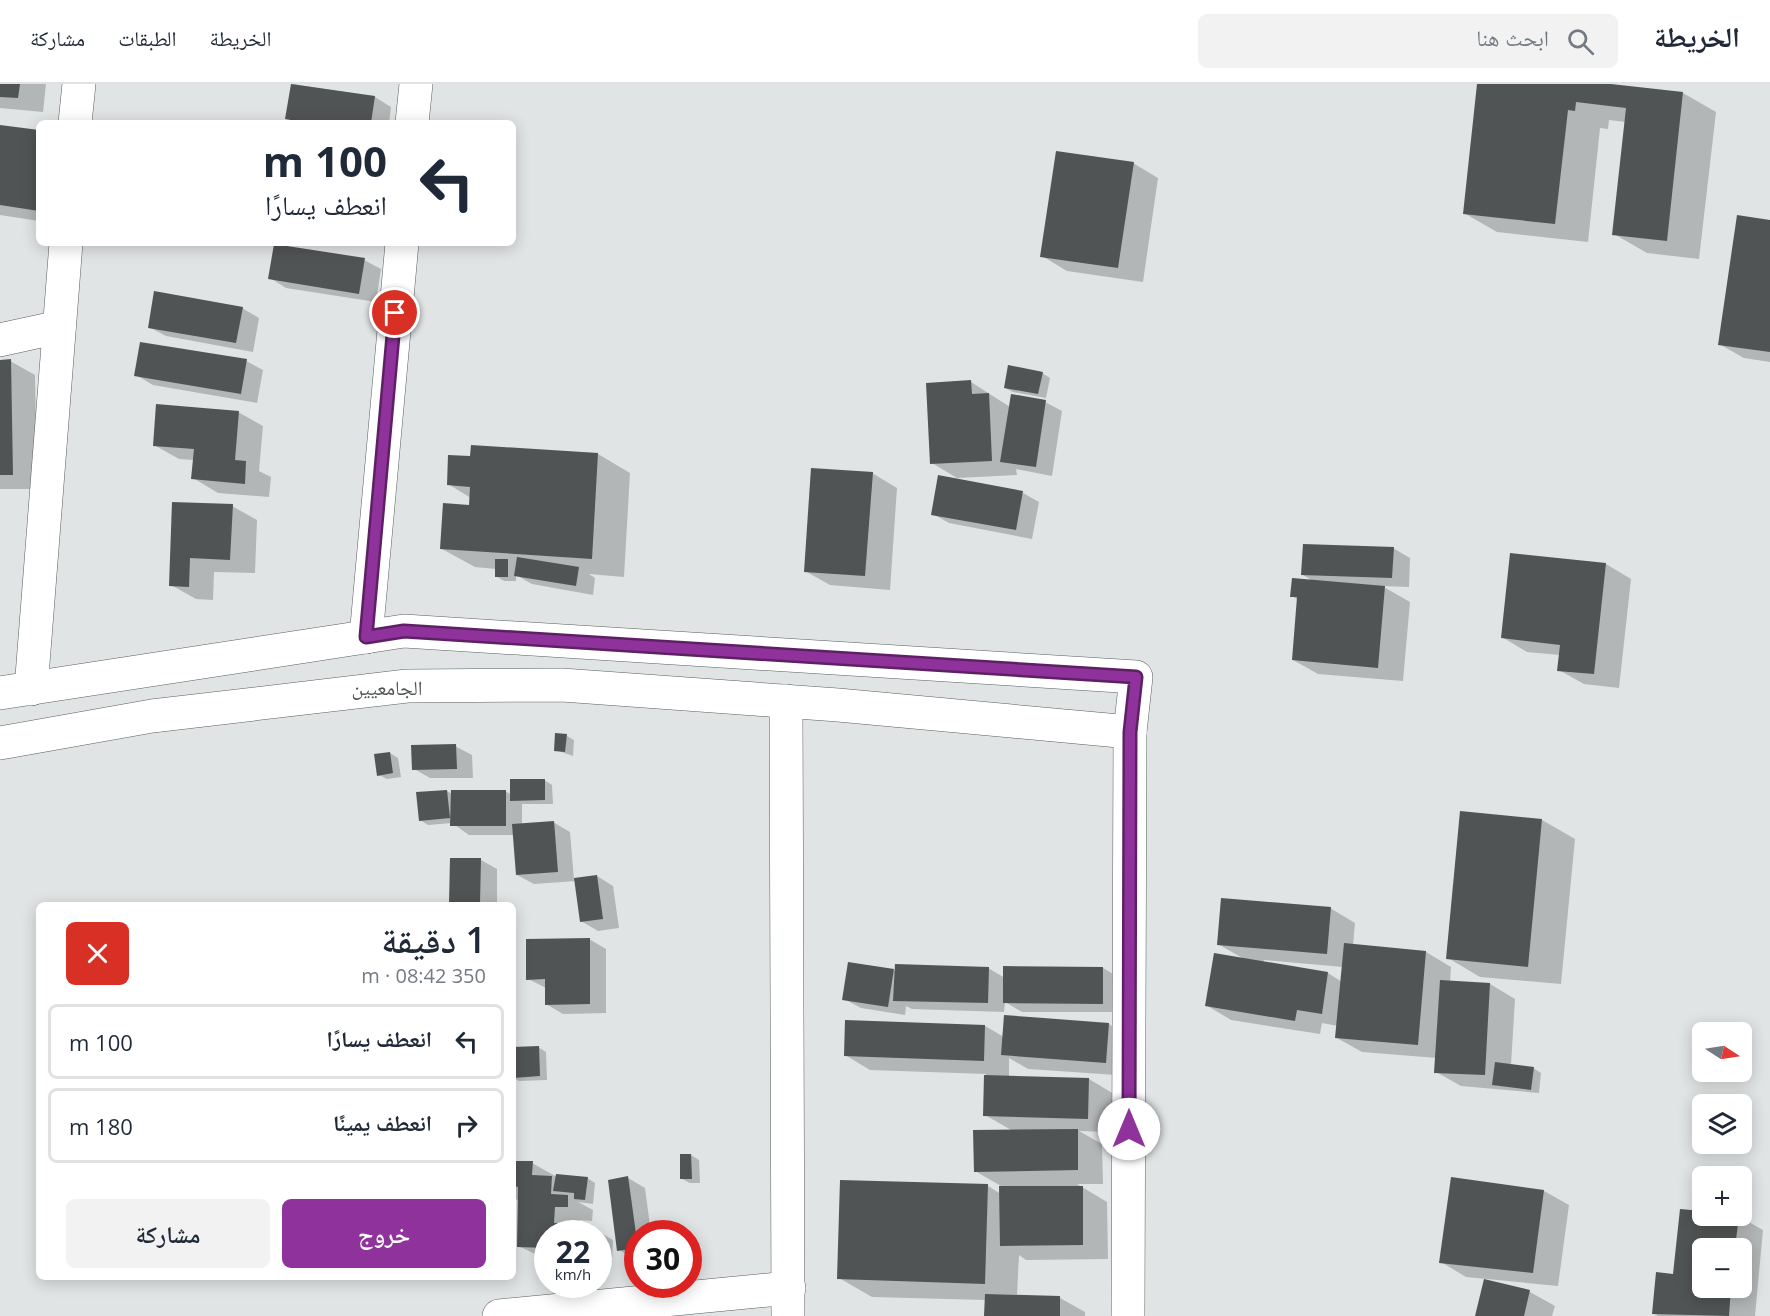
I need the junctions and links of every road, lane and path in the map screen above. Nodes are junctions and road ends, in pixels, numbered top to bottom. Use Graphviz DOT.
graph roads {
  1 [pos="79,84"];
  2 [pos="416,84"];
  3 [pos="75,120"];
  4 [pos="412,120"];
  5 [pos="66,246"];
  6 [pos="402,246"];
  7 [pos="59,327"];
  8 [pos="0,340"];
  9 [pos="366,637"];
  10 [pos="15,691"];
  11 [pos="786,701"];
  12 [pos="1130,732"];
  13 [pos="0,743"];
  14 [pos="789,1302"];
  15 [pos="499,1316"];
  16 [pos="1128,1316"];
  1 -- 3 [label="street"];
  2 -- 4 [label="street"];
  5 -- 7 [label="street"];
  6 -- 9 [label="street"];
  7 -- 8 [label="street"];
  7 -- 10 [label="street"];
  9 -- 10 [label="street"];
  9 -- 12 [label="street"];
  11 -- 12 [label="street"];
  11 -- 13 [label="street"];
  11 -- 14 [label="street"];
  12 -- 16 [label="street"];
  14 -- 15 [label="street"];
}
